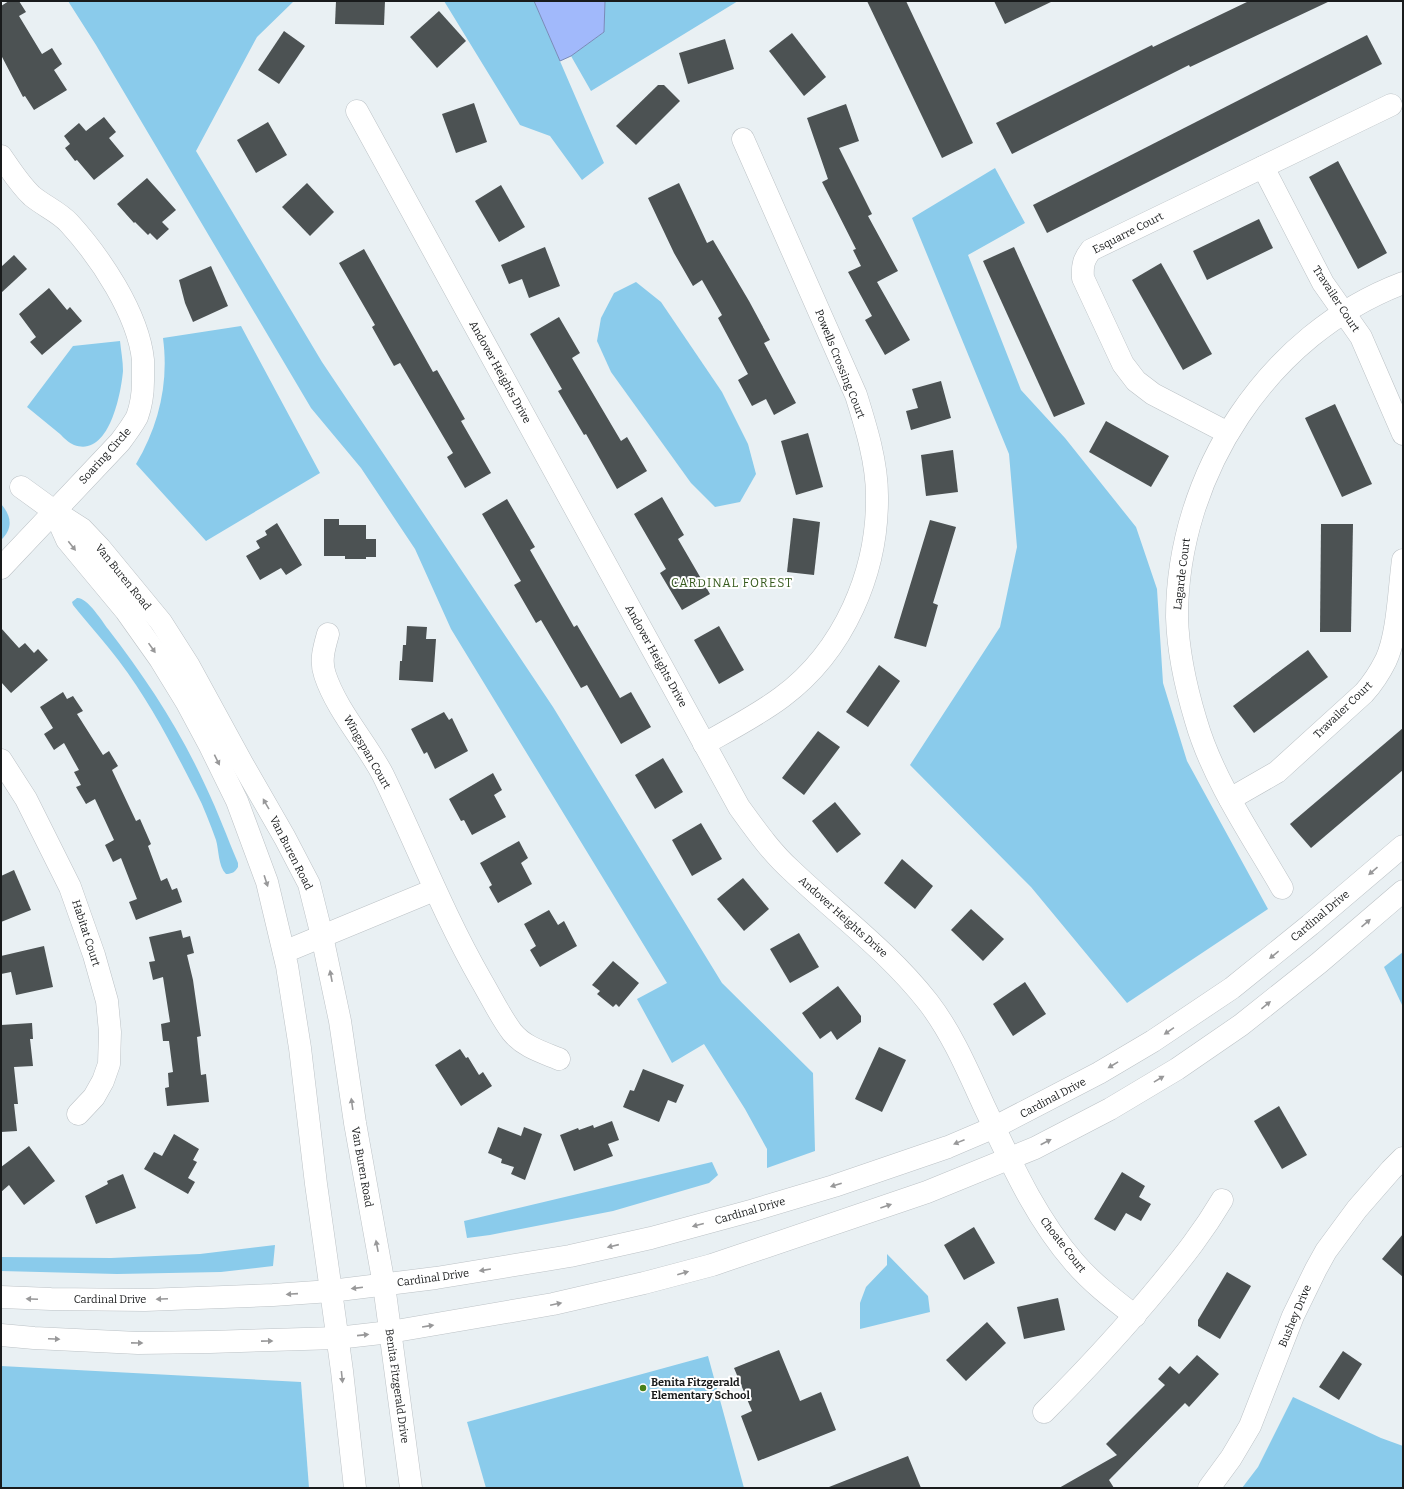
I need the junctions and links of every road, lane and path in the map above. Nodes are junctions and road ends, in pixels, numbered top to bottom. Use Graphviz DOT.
graph roads {
  1 [pos="1391,105"];
  2 [pos="357,111"];
  3 [pos="743,139"];
  4 [pos="1,156"];
  5 [pos="1262,167"];
  6 [pos="1403,283"];
  7 [pos="1343,312"];
  8 [pos="1228,433"];
  9 [pos="1403,434"];
  10 [pos="21,487"];
  11 [pos="54,511"];
  12 [pos="1403,560"];
  13 [pos="1,568"];
  14 [pos="328,634"];
  15 [pos="704,744"];
  16 [pos="1,760"];
  17 [pos="1230,799"];
  18 [pos="1403,846"];
  19 [pos="1282,888"];
  20 [pos="434,890"];
  21 [pos="1403,891"];
  22 [pos="322,936"];
  23 [pos="284,952"];
  24 [pos="559,1059"];
  25 [pos="78,1114"];
  26 [pos="995,1127"];
  27 [pos="1010,1158"];
  28 [pos="1403,1158"];
  29 [pos="1222,1200"];
  30 [pos="384,1285"];
  31 [pos="330,1291"];
  32 [pos="1,1297"];
  33 [pos="1135,1316"];
  34 [pos="390,1332"];
  35 [pos="1,1335"];
  36 [pos="337,1338"];
  37 [pos="1044,1412"];
  38 [pos="355,1488"];
  39 [pos="411,1488"];
  40 [pos="1209,1488"];
  1 -- 5 [label="street, Esquarre Court"];
  2 -- 15 [label="street, Andover Heights Drive"];
  3 -- 15 [label="street, Powells Crossing Court"];
  4 -- 11 [label="street, Soaring Circle"];
  5 -- 7 [label="street, Travailer Court"];
  5 -- 8 [label="street, Esquarre Court"];
  6 -- 7 [label="street, Lagarde Court"];
  7 -- 8 [label="street, Lagarde Court"];
  7 -- 9 [label="street, Travailer Court"];
  8 -- 17 [label="street, Lagarde Court"];
  10 -- 11 [label="street, Van Buren Road"];
  11 -- 13 [label="street, Soaring Circle"];
  22 -- 11 [label="street, Van Buren Road, one-way"];
  11 -- 23 [label="street, Van Buren Road, one-way"];
  12 -- 17 [label="street, Travailer Court"];
  14 -- 20 [label="street, Wingspan Court"];
  15 -- 26 [label="street, Andover Heights Drive"];
  16 -- 25 [label="street, Habitat Court"];
  17 -- 19 [label="street, Lagarde Court"];
  18 -- 26 [label="street, Cardinal Drive, one-way"];
  20 -- 22 [label="street"];
  20 -- 24 [label="street, Wingspan Court"];
  27 -- 21 [label="street, one-way"];
  22 -- 23 [label="street"];
  30 -- 22 [label="street, Van Buren Road, one-way"];
  23 -- 31 [label="street, Van Buren Road"];
  26 -- 27 [label="street, Andover Heights Drive"];
  26 -- 30 [label="street, Cardinal Drive, one-way"];
  27 -- 33 [label="street, Choate Court"];
  34 -- 27 [label="street, one-way"];
  28 -- 40 [label="street, Bushey Drive"];
  29 -- 33 [label="street"];
  30 -- 31 [label="street, Cardinal Drive, one-way"];
  30 -- 34 [label="street, Benita Fitzgerald Drive"];
  31 -- 32 [label="street, Cardinal Drive, one-way"];
  31 -- 36 [label="street"];
  33 -- 37 [label="street"];
  36 -- 34 [label="street, one-way"];
  34 -- 39 [label="street, Benita Fitzgerald Drive"];
  35 -- 36 [label="street, one-way"];
  36 -- 38 [label="street, one-way"];
}
